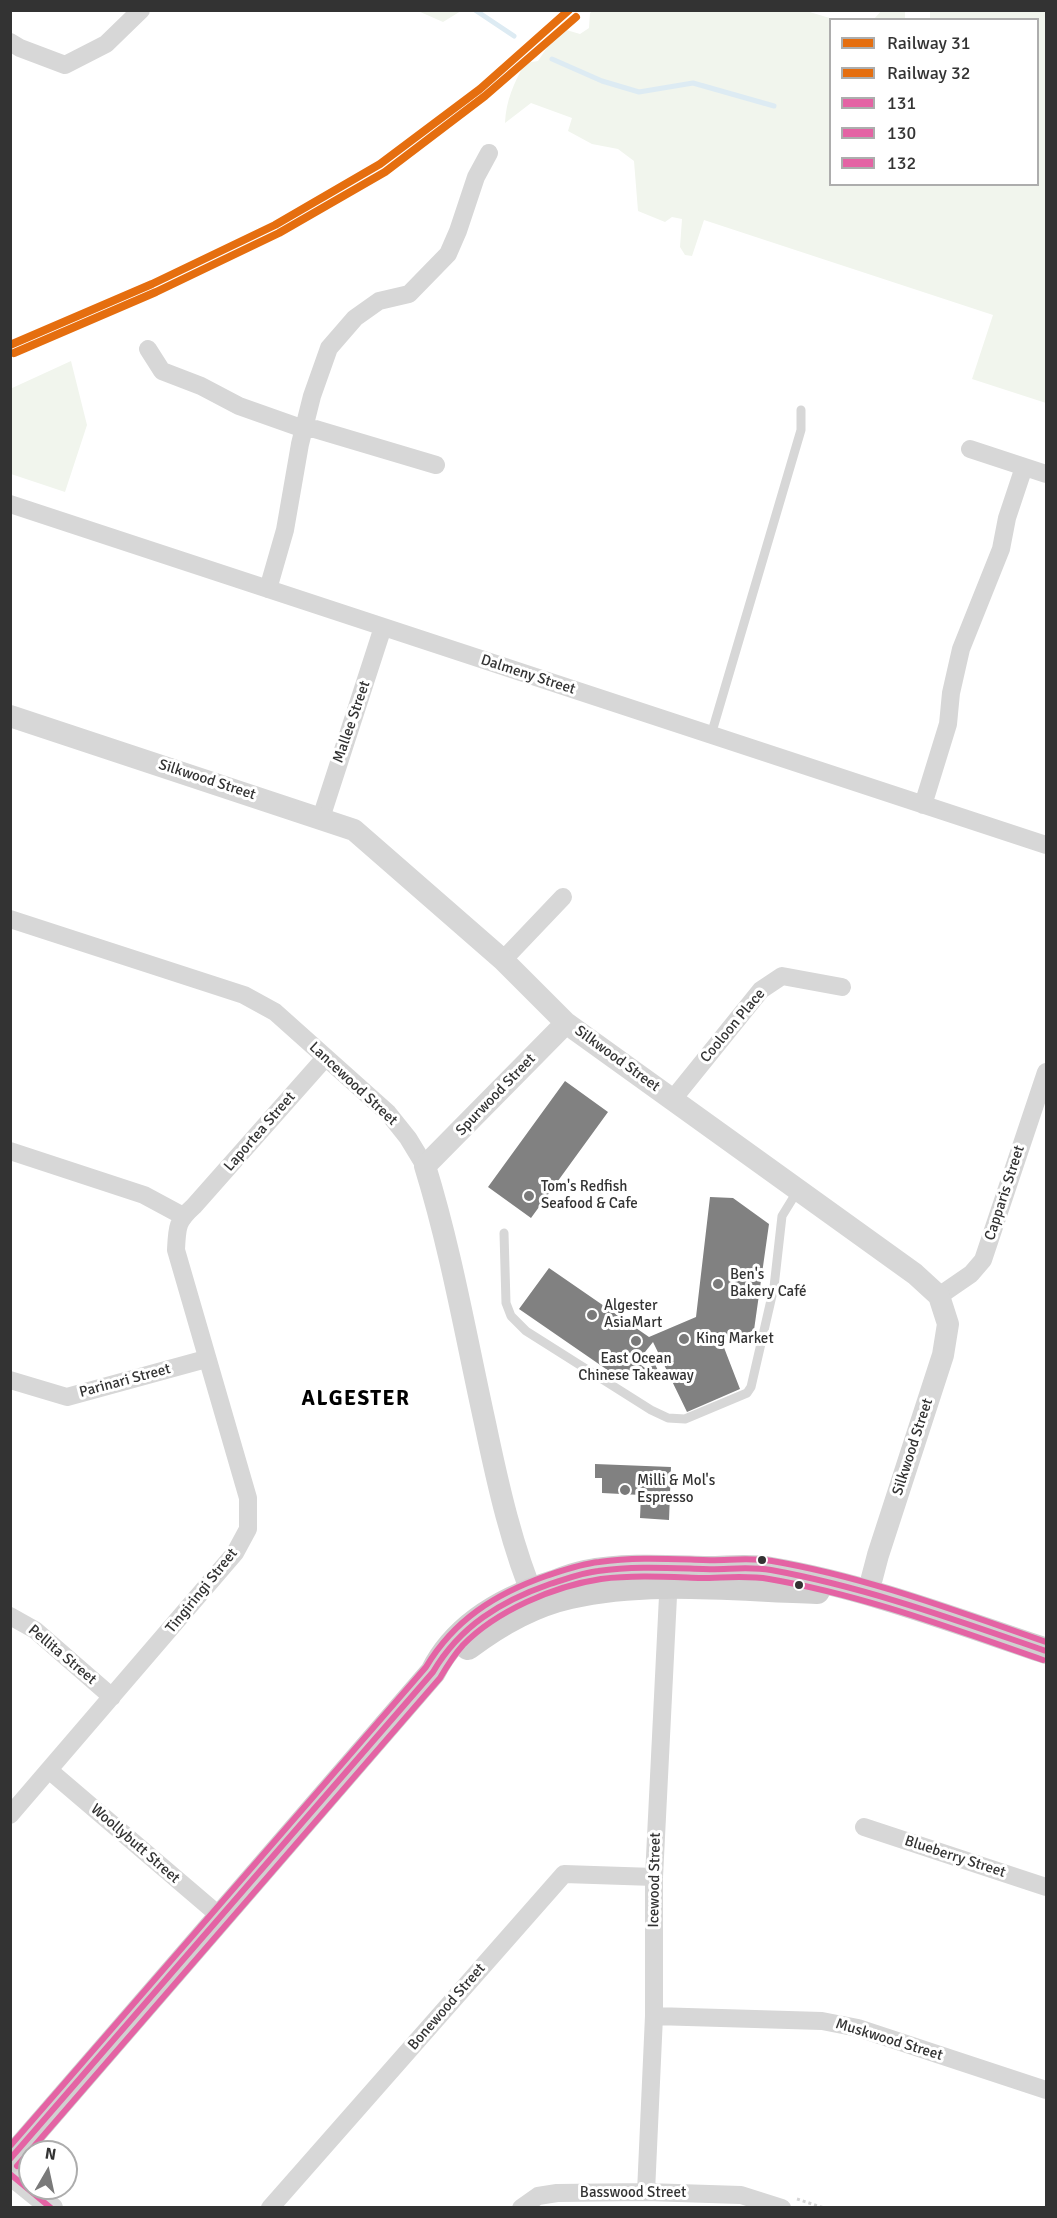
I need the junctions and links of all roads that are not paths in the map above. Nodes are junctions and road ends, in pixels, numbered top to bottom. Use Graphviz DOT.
graph roads {
  1 [pos="141,10"];
  2 [pos="10,42"];
  3 [pos="489,153"];
  4 [pos="148,349"];
  5 [pos="801,410"];
  6 [pos="304,429"];
  7 [pos="970,449"];
  8 [pos="436,465"];
  9 [pos="1024,467"];
  10 [pos="1047,474"];
  11 [pos="10,504"];
  12 [pos="268,589"];
  13 [pos="383,627"];
  14 [pos="10,716"];
  15 [pos="711,735"];
  16 [pos="923,805"];
  17 [pos="321,818"];
  18 [pos="1047,845"];
  19 [pos="563,897"];
  20 [pos="10,919"];
  21 [pos="503,960"];
  22 [pos="842,987"];
  23 [pos="566,1023"];
  24 [pos="325,1058"];
  25 [pos="1047,1072"];
  26 [pos="673,1099"];
  27 [pos="10,1151"];
  28 [pos="425,1166"];
  29 [pos="799,1190"];
  30 [pos="189,1211"];
  31 [pos="504,1233"];
  32 [pos="939,1296"];
  33 [pos="206,1359"];
  34 [pos="10,1380"];
  35 [pos="669,1577"];
  36 [pos="868,1593"];
  37 [pos="534,1599"];
  38 [pos="10,1616"];
  39 [pos="1047,1651"];
  40 [pos="112,1697"];
  41 [pos="50,1771"];
  42 [pos="10,1815"];
  43 [pos="864,1827"];
  44 [pos="654,1877"];
  45 [pos="1047,1887"];
  46 [pos="221,1917"];
  47 [pos="654,2016"];
  48 [pos="1047,2090"];
  49 [pos="10,2160"];
  50 [pos="10,2174"];
  51 [pos="646,2192"];
  52 [pos="52,2208"];
  53 [pos="270,2208"];
  54 [pos="521,2208"];
  55 [pos="782,2208"];
  1 -- 2 [label="street"];
  3 -- 6 [label="street"];
  4 -- 6 [label="street"];
  5 -- 15 [label="lane"];
  6 -- 8 [label="street"];
  6 -- 12 [label="street"];
  7 -- 9 [label="street"];
  9 -- 10 [label="street"];
  9 -- 16 [label="street"];
  11 -- 12 [label="street, Dalmeny Street"];
  12 -- 13 [label="street, Dalmeny Street"];
  13 -- 15 [label="street, Dalmeny Street"];
  13 -- 17 [label="street, Mallee Street"];
  14 -- 17 [label="street, Silkwood Street"];
  15 -- 16 [label="street, Dalmeny Street"];
  16 -- 18 [label="street, Dalmeny Street"];
  17 -- 21 [label="street, Silkwood Street"];
  19 -- 21 [label="street"];
  20 -- 24 [label="street, Lancewood Street"];
  21 -- 23 [label="street, Silkwood Street"];
  22 -- 26 [label="street, Cooloon Place"];
  23 -- 26 [label="street, Silkwood Street"];
  23 -- 28 [label="street, Spurwood Street"];
  24 -- 28 [label="street, Lancewood Street"];
  24 -- 30 [label="street, Laportea Street"];
  25 -- 32 [label="street, Capparis Street"];
  26 -- 29 [label="street, Silkwood Street"];
  27 -- 30 [label="street"];
  28 -- 37 [label="street, Lancewood Street"];
  29 -- 31 [label="lane"];
  29 -- 32 [label="street, Silkwood Street"];
  30 -- 33 [label="street, Tingiringi Street"];
  32 -- 36 [label="street, Silkwood Street"];
  33 -- 34 [label="street, Parinari Street"];
  33 -- 40 [label="street, Tingiringi Street"];
  35 -- 36 [label="main road"];
  35 -- 37 [label="main road"];
  35 -- 44 [label="street, Icewood Street"];
  36 -- 39 [label="main road"];
  37 -- 46 [label="main road"];
  38 -- 40 [label="street, Pellita Street"];
  40 -- 41 [label="street, Tingiringi Street"];
  41 -- 42 [label="street, Tingiringi Street"];
  41 -- 46 [label="street, Woollybutt Street"];
  43 -- 45 [label="street, Blueberry Street"];
  44 -- 47 [label="street, Icewood Street"];
  44 -- 53 [label="street, Bonewood Street"];
  46 -- 49 [label="main road"];
  47 -- 48 [label="street, Muskwood Street"];
  47 -- 51 [label="street, Icewood Street"];
  50 -- 52 [label="street"];
  51 -- 54 [label="street, Basswood Street"];
  51 -- 55 [label="street, Basswood Street"];
}
